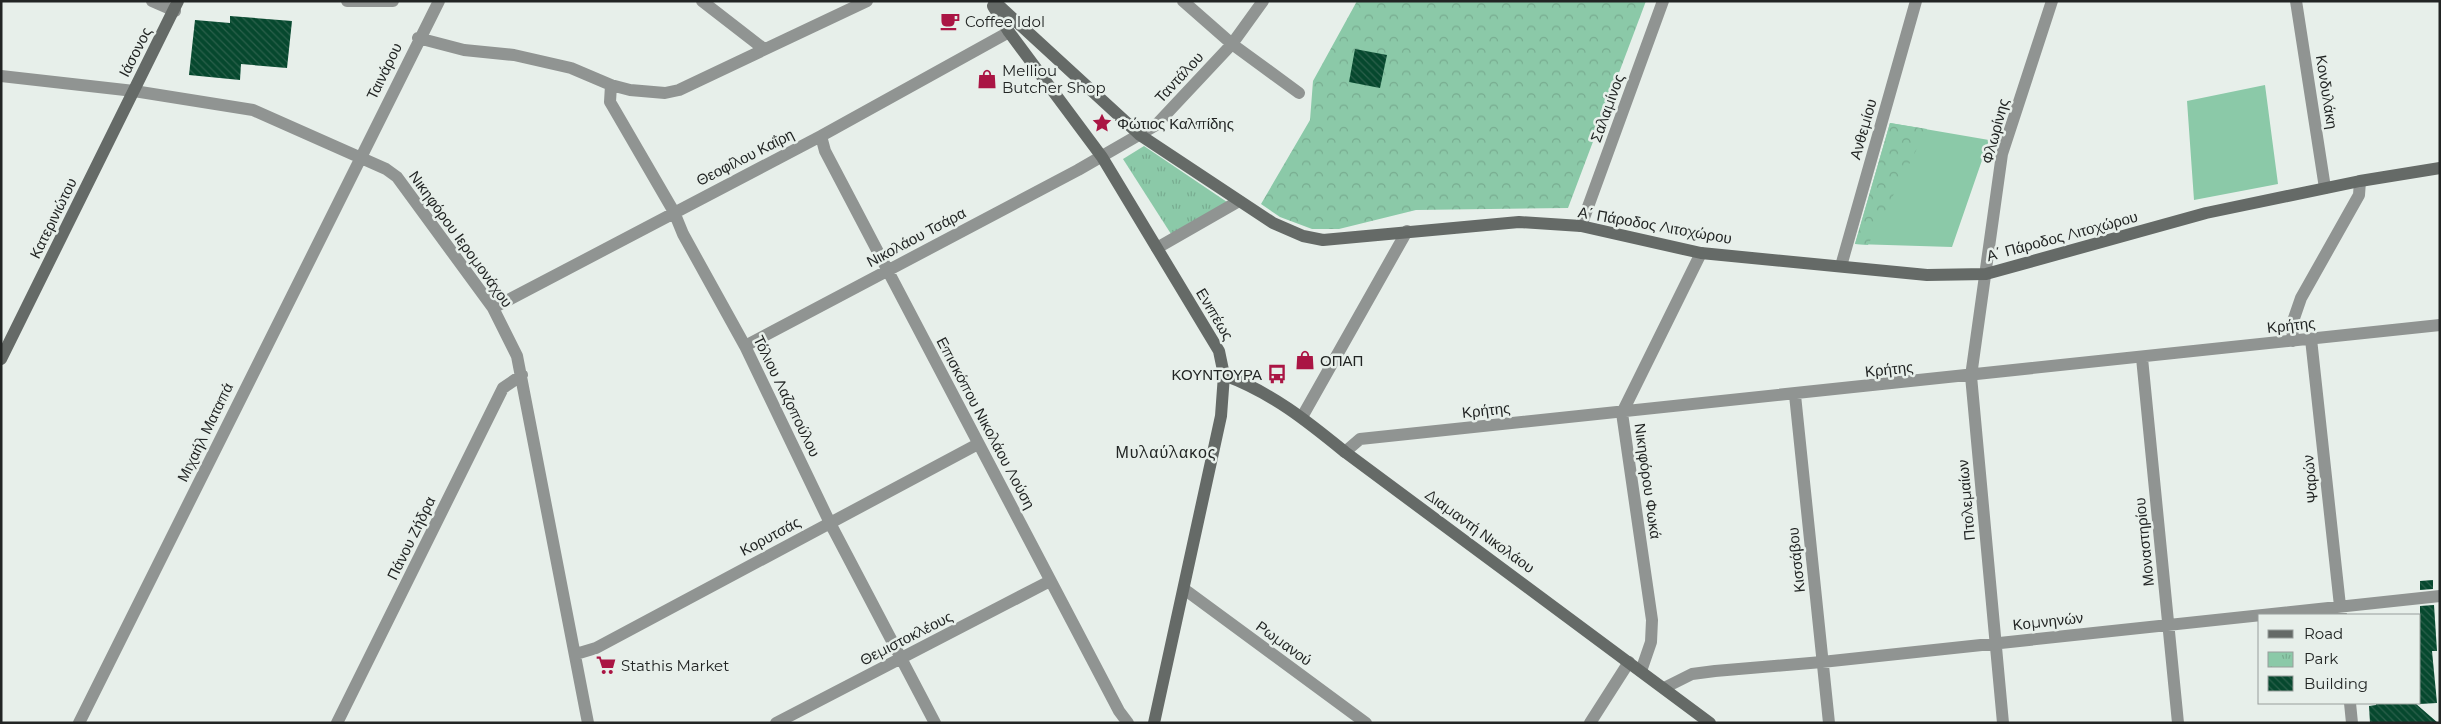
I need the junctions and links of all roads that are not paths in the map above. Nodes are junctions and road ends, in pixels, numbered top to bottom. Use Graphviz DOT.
graph roads {
  1 [pos="152,1"];
  2 [pos="347,1"];
  3 [pos="393,1"];
  4 [pos="439,1"];
  5 [pos="702,1"];
  6 [pos="867,1"];
  7 [pos="992,1"];
  8 [pos="1183,1"];
  9 [pos="1263,1"];
  10 [pos="1663,1"];
  11 [pos="1916,1"];
  12 [pos="2052,1"];
  13 [pos="2296,1"];
  14 [pos="176,6"];
  15 [pos="1009,32"];
  16 [pos="418,38"];
  17 [pos="1232,44"];
  18 [pos="764,49"];
  19 [pos="1,76"];
  20 [pos="611,85"];
  21 [pos="134,90"];
  22 [pos="1300,93"];
  23 [pos="1140,135"];
  24 [pos="821,136"];
  25 [pos="360,156"];
  26 [pos="1102,157"];
  27 [pos="2440,168"];
  28 [pos="2360,181"];
  29 [pos="2325,188"];
  30 [pos="1239,201"];
  31 [pos="674,212"];
  32 [pos="1581,226"];
  33 [pos="1407,231"];
  34 [pos="1157,248"];
  35 [pos="1701,253"];
  36 [pos="1841,266"];
  37 [pos="887,271"];
  38 [pos="1986,274"];
  39 [pos="494,308"];
  40 [pos="2440,325"];
  41 [pos="2312,339"];
  42 [pos="2293,341"];
  43 [pos="745,346"];
  44 [pos="2142,358"];
  45 [pos="1,359"];
  46 [pos="522,375"];
  47 [pos="1224,375"];
  48 [pos="1971,376"];
  49 [pos="1795,395"];
  50 [pos="1622,413"];
  51 [pos="1302,417"];
  52 [pos="978,444"];
  53 [pos="1345,452"];
  54 [pos="830,522"];
  55 [pos="1050,581"];
  56 [pos="1184,589"];
  57 [pos="2440,596"];
  58 [pos="2340,610"];
  59 [pos="2291,614"];
  60 [pos="2258,617"];
  61 [pos="2168,624"];
  62 [pos="1996,643"];
  63 [pos="576,654"];
  64 [pos="901,658"];
  65 [pos="1629,662"];
  66 [pos="1822,662"];
  67 [pos="1641,671"];
  68 [pos="1664,688"];
  69 [pos="2350,704"];
  70 [pos="79,723"];
  71 [pos="337,723"];
  72 [pos="588,723"];
  73 [pos="776,723"];
  74 [pos="934,723"];
  75 [pos="1128,723"];
  76 [pos="1154,723"];
  77 [pos="1366,723"];
  78 [pos="1590,723"];
  79 [pos="1710,723"];
  80 [pos="1829,723"];
  81 [pos="2003,723"];
  82 [pos="2178,723"];
  83 [pos="2352,723"];
  1 -- 14 [label="street"];
  2 -- 3 [label="street"];
  4 -- 16 [label="street, Ταινάρου"];
  5 -- 18 [label="street"];
  6 -- 18 [label="street"];
  7 -- 15 [label="street, Ενιπέως"];
  7 -- 23 [label="street, Α΄ Πάροδος Λιτοχώρου"];
  8 -- 17 [label="street"];
  9 -- 17 [label="street, Ταντάλου"];
  10 -- 32 [label="street, Σαλαμίνος"];
  11 -- 36 [label="street, Ανθεμίου"];
  12 -- 38 [label="street, Φλωρίνης"];
  13 -- 29 [label="street, Κονδυλάκη"];
  14 -- 21 [label="street, Ιάσονος"];
  15 -- 24 [label="street, Θεοφίλου Καΐρη"];
  15 -- 26 [label="street, Ενιπέως"];
  16 -- 20 [label="street"];
  16 -- 25 [label="street, Ταινάρου"];
  17 -- 22 [label="street"];
  17 -- 23 [label="street, Ταντάλου"];
  18 -- 20 [label="street"];
  19 -- 21 [label="street, Νικηφόρου Ιερομονάχου"];
  20 -- 31 [label="street, Τόλιου Λαζοπούλου"];
  21 -- 25 [label="street, Νικηφόρου Ιερομονάχου"];
  21 -- 45 [label="street, Κατερινιώτου"];
  23 -- 26 [label="street, Ταντάλου"];
  23 -- 30 [label="street, Α΄ Πάροδος Λιτοχώρου"];
  24 -- 31 [label="street, Θεοφίλου Καΐρη"];
  24 -- 37 [label="street, Επισκόπου Νικολάου Λούση"];
  25 -- 39 [label="street, Νικηφόρου Ιερομονάχου"];
  25 -- 70 [label="street, Μιχαήλ Ματαπά"];
  26 -- 34 [label="street, Ενιπέως"];
  26 -- 37 [label="street, Νικολάου Τσάρα"];
  27 -- 28 [label="street, Α΄ Πάροδος Λιτοχώρου"];
  28 -- 29 [label="street, Α΄ Πάροδος Λιτοχώρου"];
  28 -- 42 [label="street"];
  29 -- 38 [label="street, Α΄ Πάροδος Λιτοχώρου"];
  30 -- 33 [label="street, Α΄ Πάροδος Λιτοχώρου"];
  30 -- 34 [label="street"];
  31 -- 39 [label="street, Θεοφίλου Καΐρη"];
  31 -- 43 [label="street, Τόλιου Λαζοπούλου"];
  32 -- 33 [label="street, Α΄ Πάροδος Λιτοχώρου"];
  32 -- 35 [label="street, Α΄ Πάροδος Λιτοχώρου"];
  33 -- 51 [label="street"];
  34 -- 47 [label="street, Ενιπέως"];
  35 -- 36 [label="street, Α΄ Πάροδος Λιτοχώρου"];
  35 -- 50 [label="street, Νικηφόρου Φωκά"];
  36 -- 38 [label="street, Α΄ Πάροδος Λιτοχώρου"];
  37 -- 43 [label="street, Νικολάου Τσάρα"];
  37 -- 52 [label="street, Επισκόπου Νικολάου Λούση"];
  38 -- 48 [label="street, Πτολεμαίων"];
  39 -- 46 [label="street, Νικηφόρου Ιερομονάχου"];
  40 -- 41 [label="street, Κρήτης"];
  41 -- 42 [label="street, Κρήτης"];
  41 -- 58 [label="street, Ψαρών"];
  42 -- 44 [label="street, Κρήτης"];
  43 -- 54 [label="street, Τόλιου Λαζοπούλου"];
  44 -- 48 [label="street, Κρήτης"];
  44 -- 61 [label="street, Μοναστηρίου"];
  46 -- 63 [label="street, Νικηφόρου Ιερομονάχου"];
  46 -- 71 [label="street, Πάνου Ζήδρα"];
  47 -- 51 [label="street, Διαμαντή Νικολάου"];
  47 -- 56 [label="street, Ενιπέως"];
  48 -- 49 [label="street, Κρήτης"];
  48 -- 62 [label="street, Πτολεμαίων"];
  49 -- 50 [label="street, Κρήτης"];
  49 -- 66 [label="street, Κισσάβου"];
  50 -- 53 [label="street, Κρήτης"];
  50 -- 67 [label="street, Νικηφόρου Φωκά"];
  51 -- 53 [label="street, Διαμαντή Νικολάου"];
  52 -- 54 [label="street, Κορυτσάς"];
  52 -- 55 [label="street, Επισκόπου Νικολάου Λούση"];
  53 -- 65 [label="street, Διαμαντή Νικολάου"];
  54 -- 63 [label="street, Κορυτσάς"];
  54 -- 64 [label="street, Τόλιου Λαζοπούλου"];
  55 -- 64 [label="street, Θεμιστοκλέους"];
  55 -- 75 [label="street, Επισκόπου Νικολάου Λούση"];
  56 -- 76 [label="street, Ενιπέως"];
  56 -- 77 [label="street, Ρωμανού"];
  57 -- 58 [label="street, Κομνηνών"];
  58 -- 59 [label="street, Κομνηνών"];
  60 -- 61 [label="street, Κομνηνών"];
  61 -- 62 [label="street, Κομνηνών"];
  61 -- 82 [label="street, Μοναστηρίου"];
  62 -- 66 [label="street, Κομνηνών"];
  62 -- 81 [label="street, Πτολεμαίων"];
  63 -- 72 [label="street, Νικηφόρου Ιερομονάχου"];
  64 -- 73 [label="street, Θεμιστοκλέους"];
  64 -- 74 [label="street, Τόλιου Λαζοπούλου"];
  65 -- 67 [label="street, Διαμαντή Νικολάου"];
  65 -- 78 [label="street"];
  66 -- 68 [label="street, Κομνηνών"];
  66 -- 80 [label="street, Κισσάβου"];
  67 -- 68 [label="street, Διαμαντή Νικολάου"];
  68 -- 79 [label="street, Διαμαντή Νικολάου"];
  69 -- 83 [label="street"];
}
